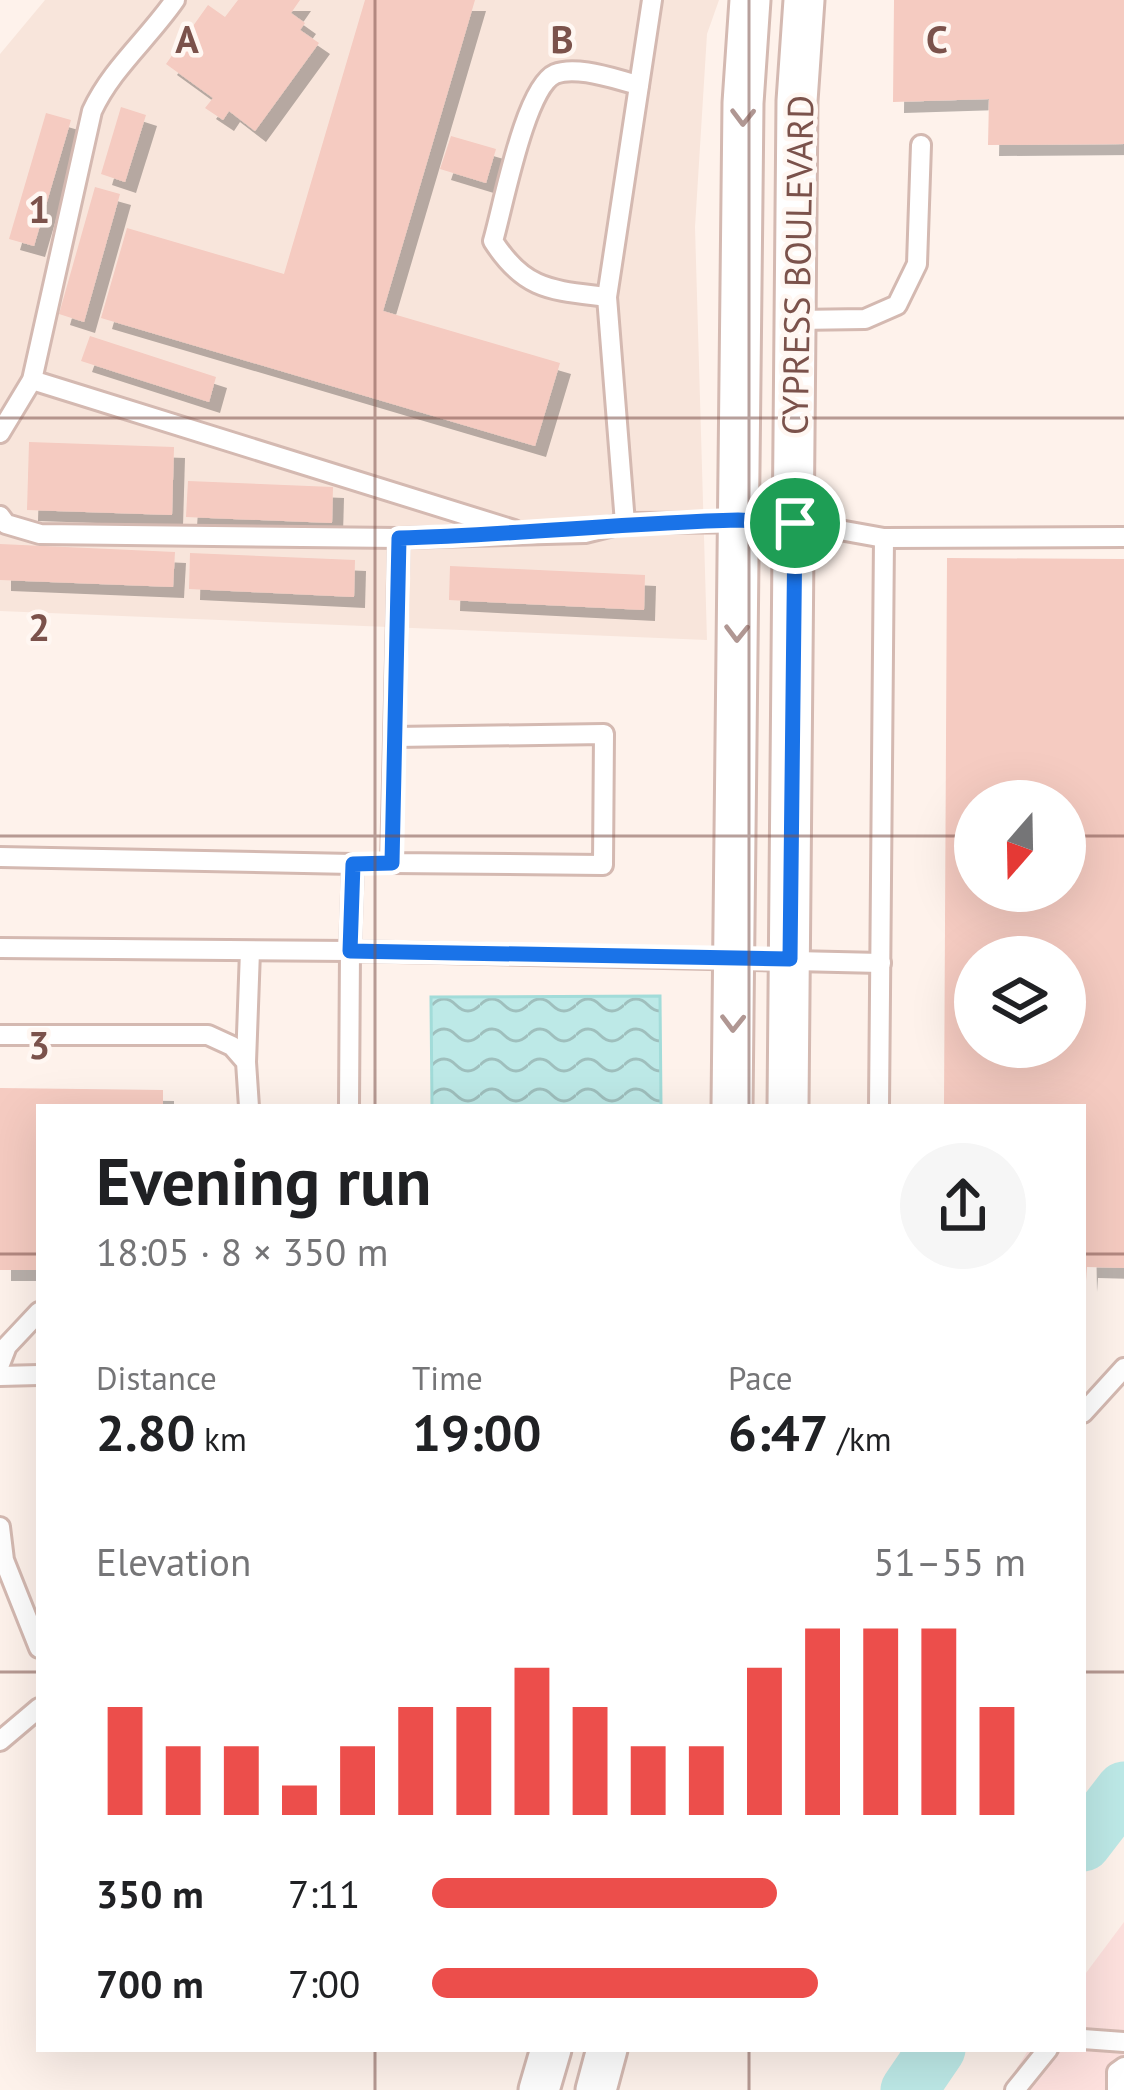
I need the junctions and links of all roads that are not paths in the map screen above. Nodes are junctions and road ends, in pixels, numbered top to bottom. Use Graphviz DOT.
graph roads {
  1 [pos="175,0"];
  2 [pos="652,0"];
  3 [pos="750,0"];
  4 [pos="804,0"];
  5 [pos="639,85"];
  6 [pos="921,145"];
  7 [pos="607,297"];
  8 [pos="796,320"];
  9 [pos="32,380"];
  10 [pos="0,434"];
  11 [pos="0,516"];
  12 [pos="738,520"];
  13 [pos="625,523"];
  14 [pos="795,523"];
  15 [pos="530,535"];
  16 [pos="1124,537"];
  17 [pos="399,538"];
  18 [pos="884,538"];
  19 [pos="394,737"];
  20 [pos="0,856"];
  21 [pos="392,863"];
  22 [pos="353,864"];
  23 [pos="0,948"];
  24 [pos="250,951"];
  25 [pos="350,951"];
  26 [pos="734,958"];
  27 [pos="790,959"];
  28 [pos="880,963"];
  29 [pos="0,1035"];
  30 [pos="246,1062"];
  31 [pos="249,1104"];
  32 [pos="349,1104"];
  33 [pos="732,1104"];
  34 [pos="788,1104"];
  35 [pos="879,1104"];
  36 [pos="36,1315"];
  37 [pos="0,1364"];
  38 [pos="1124,1368"];
  39 [pos="36,1375"];
  40 [pos="0,1376"];
  41 [pos="1086,1410"];
  42 [pos="0,1527"];
  43 [pos="36,1640"];
  44 [pos="36,1711"];
  45 [pos="0,1741"];
  46 [pos="1086,2039"];
  47 [pos="1124,2042"];
  48 [pos="550,2052"];
  49 [pos="606,2052"];
  50 [pos="1046,2052"];
  51 [pos="1124,2067"];
  52 [pos="539,2090"];
  53 [pos="596,2090"];
  54 [pos="1015,2090"];
  55 [pos="1117,2090"];
  1 -- 9 [label="lane"];
  2 -- 5 [label="lane"];
  3 -- 12 [label="street, CYPRESS BOULEVARD, one-way"];
  4 -- 8 [label="street, CYPRESS BOULEVARD"];
  5 -- 7 [label="lane"];
  5 -- 7 [label="lane"];
  6 -- 8 [label="lane"];
  7 -- 13 [label="lane"];
  8 -- 14 [label="street, CYPRESS BOULEVARD"];
  9 -- 10 [label="lane"];
  9 -- 15 [label="lane"];
  11 -- 17 [label="lane"];
  12 -- 13 [label="lane"];
  12 -- 14 [label="lane"];
  12 -- 26 [label="street, CYPRESS BOULEVARD, one-way"];
  13 -- 15 [label="lane"];
  14 -- 18 [label="lane"];
  14 -- 27 [label="street, CYPRESS BOULEVARD"];
  15 -- 17 [label="lane"];
  16 -- 18 [label="lane"];
  17 -- 19 [label="lane"];
  18 -- 28 [label="lane"];
  19 -- 21 [label="lane"];
  19 -- 21 [label="lane"];
  20 -- 22 [label="lane"];
  21 -- 22 [label="lane"];
  22 -- 25 [label="lane"];
  23 -- 24 [label="lane"];
  24 -- 25 [label="lane"];
  24 -- 30 [label="lane"];
  25 -- 26 [label="lane"];
  25 -- 32 [label="lane"];
  26 -- 27 [label="lane"];
  26 -- 33 [label="street, CYPRESS BOULEVARD, one-way"];
  27 -- 28 [label="lane"];
  27 -- 34 [label="street, CYPRESS BOULEVARD"];
  28 -- 35 [label="lane"];
  29 -- 30 [label="lane"];
  30 -- 31 [label="lane"];
  36 -- 37 [label="lane"];
  38 -- 41 [label="lane"];
  39 -- 40 [label="lane"];
  42 -- 43 [label="lane"];
  44 -- 45 [label="lane"];
  46 -- 47 [label="lane"];
  48 -- 52 [label="street"];
  49 -- 53 [label="street"];
  50 -- 54 [label="lane"];
  51 -- 55 [label="lane"];
}
